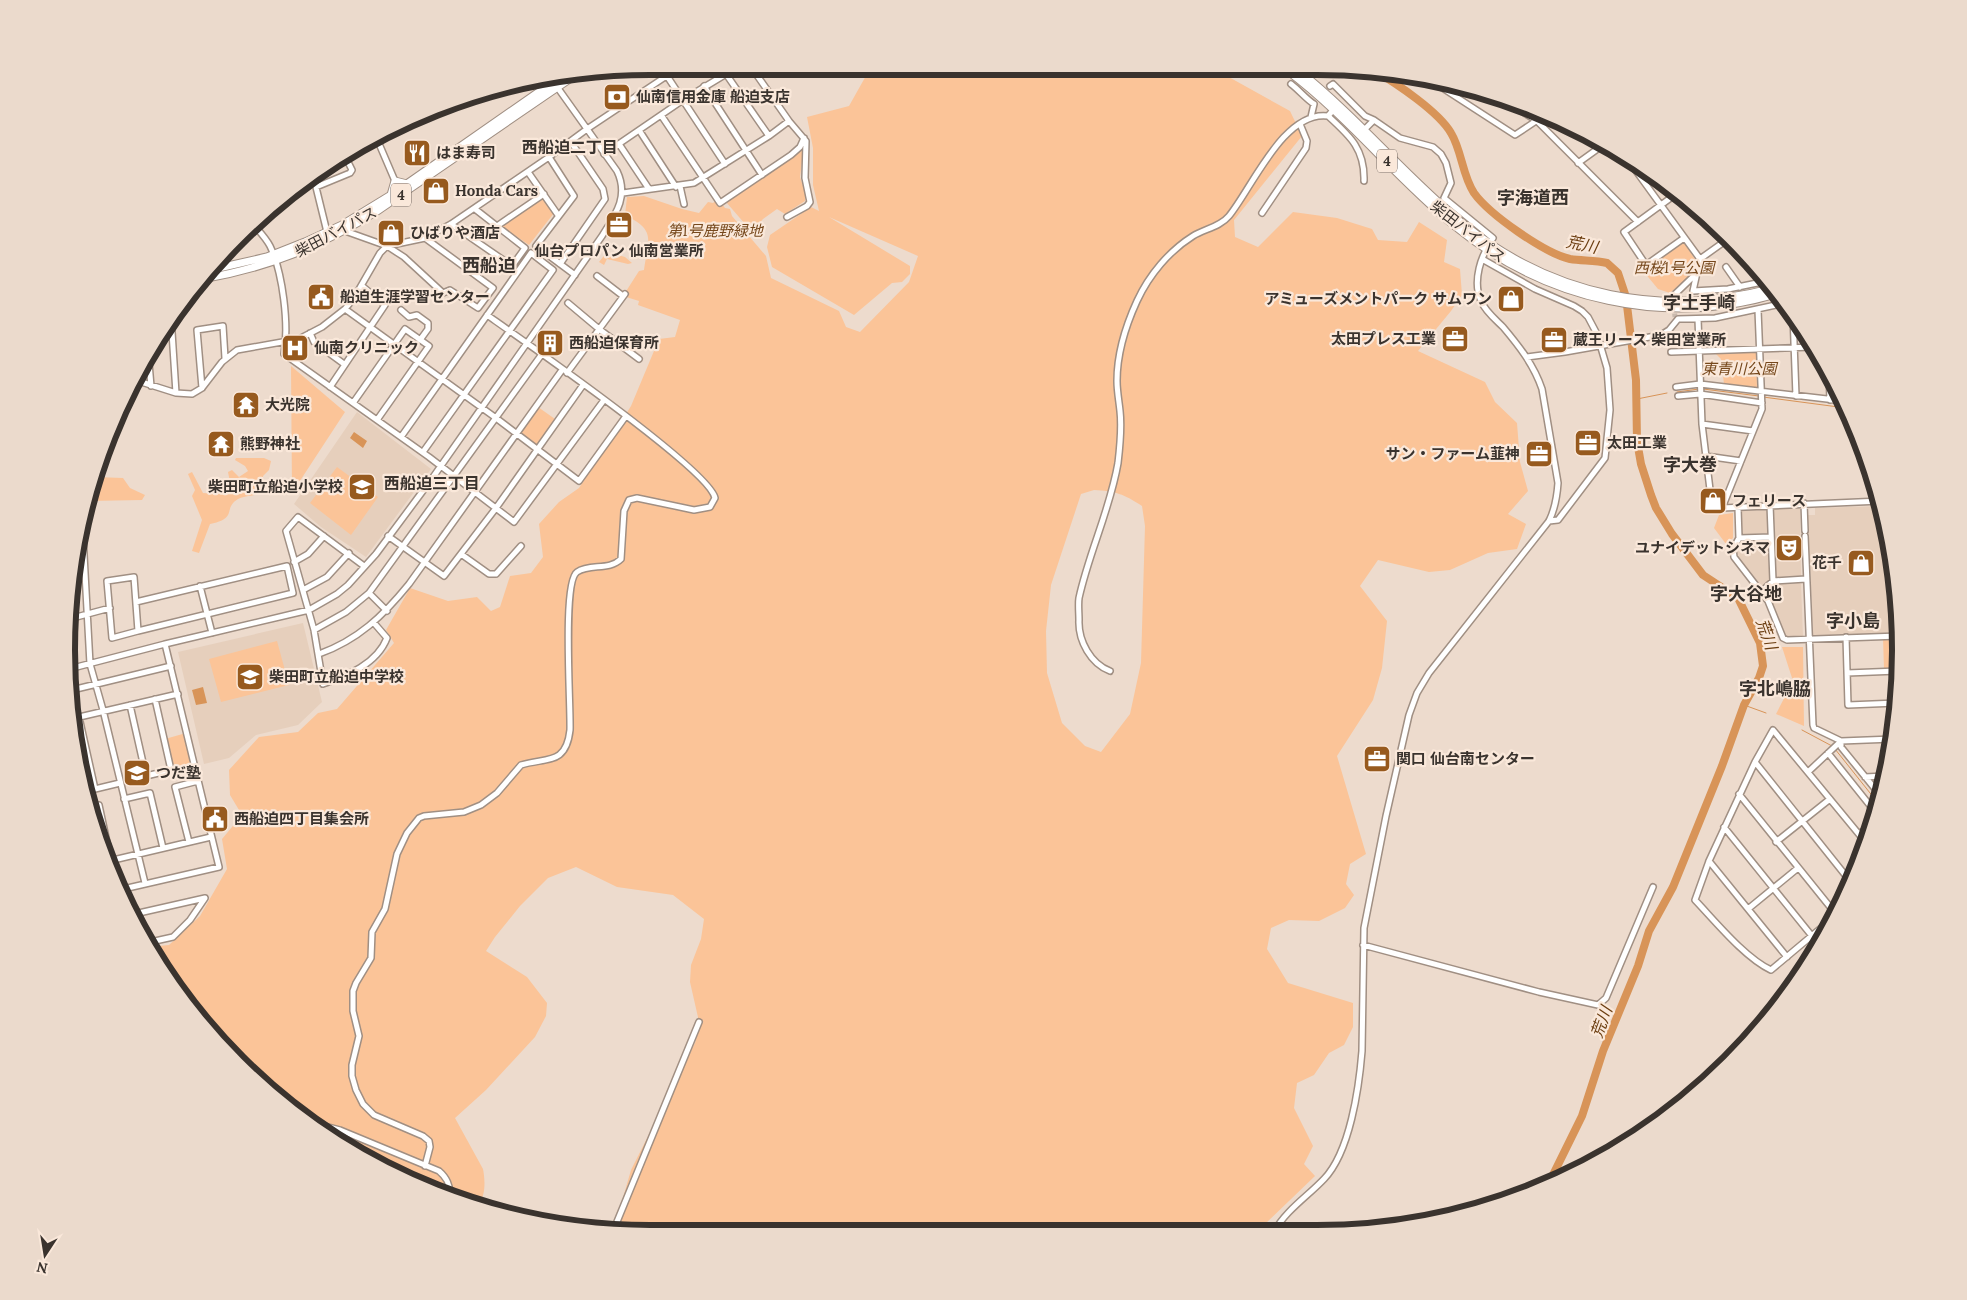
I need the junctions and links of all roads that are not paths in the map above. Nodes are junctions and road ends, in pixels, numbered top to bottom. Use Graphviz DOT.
graph roads {
  1 [pos="723,75"];
  2 [pos="730,75"];
  3 [pos="757,75"];
  4 [pos="1293,75"];
  5 [pos="1304,75"];
  6 [pos="667,76"];
  7 [pos="555,83"];
  8 [pos="551,84"];
  9 [pos="552,84"];
  10 [pos="1291,84"];
  11 [pos="704,86"];
  12 [pos="1330,86"];
  13 [pos="1446,90"];
  14 [pos="683,100"];
  15 [pos="1334,109"];
  16 [pos="661,115"];
  17 [pos="1328,116"];
  18 [pos="1529,116"];
  19 [pos="1311,117"];
  20 [pos="1374,120"];
  21 [pos="788,121"];
  22 [pos="1537,121"];
  23 [pos="1300,124"];
  24 [pos="587,129"];
  25 [pos="1365,129"];
  26 [pos="639,130"];
  27 [pos="769,136"];
  28 [pos="804,138"];
  29 [pos="571,142"];
  30 [pos="379,143"];
  31 [pos="620,144"];
  32 [pos="1598,148"];
  33 [pos="746,150"];
  34 [pos="604,154"];
  35 [pos="549,157"];
  36 [pos="348,161"];
  37 [pos="1578,163"];
  38 [pos="725,164"];
  39 [pos="528,172"];
  40 [pos="1638,173"];
  41 [pos="762,175"];
  42 [pos="705,178"];
  43 [pos="395,180"];
  44 [pos="1364,181"];
  45 [pos="315,183"];
  46 [pos="407,184"];
  47 [pos="678,186"];
  48 [pos="316,187"];
  49 [pos="649,189"];
  50 [pos="623,193"];
  51 [pos="544,194"];
  52 [pos="391,195"];
  53 [pos="1671,197"];
  54 [pos="684,204"];
  55 [pos="1661,205"];
  56 [pos="475,209"];
  57 [pos="1262,213"];
  58 [pos="558,215"];
  59 [pos="787,217"];
  60 [pos="1638,222"];
  61 [pos="451,224"];
  62 [pos="497,226"];
  63 [pos="258,230"];
  64 [pos="345,231"];
  65 [pos="327,232"];
  66 [pos="425,238"];
  67 [pos="1684,238"];
  68 [pos="1723,242"];
  69 [pos="387,246"];
  70 [pos="1488,247"];
  71 [pos="274,258"];
  72 [pos="1482,259"];
  73 [pos="1700,259"];
  74 [pos="560,264"];
  75 [pos="1726,267"];
  76 [pos="221,268"];
  77 [pos="1698,273"];
  78 [pos="575,275"];
  79 [pos="214,276"];
  80 [pos="598,276"];
  81 [pos="1758,282"];
  82 [pos="362,286"];
  83 [pos="1740,287"];
  84 [pos="1765,290"];
  85 [pos="1674,295"];
  86 [pos="1769,296"];
  87 [pos="568,303"];
  88 [pos="1653,304"];
  89 [pos="1777,305"];
  90 [pos="345,310"];
  91 [pos="402,310"];
  92 [pos="1758,310"];
  93 [pos="487,314"];
  94 [pos="1698,319"];
  95 [pos="369,327"];
  96 [pos="599,329"];
  97 [pos="1793,329"];
  98 [pos="171,332"];
  99 [pos="510,332"];
  100 [pos="310,333"];
  101 [pos="420,340"];
  102 [pos="287,341"];
  103 [pos="527,344"];
  104 [pos="394,345"];
  105 [pos="1600,346"];
  106 [pos="1794,348"];
  107 [pos="1806,348"];
  108 [pos="1760,349"];
  109 [pos="1699,351"];
  110 [pos="1671,352"];
  111 [pos="542,354"];
  112 [pos="1527,357"];
  113 [pos="225,358"];
  114 [pos="639,359"];
  115 [pos="418,362"];
  116 [pos="344,364"];
  117 [pos="149,367"];
  118 [pos="565,371"];
  119 [pos="441,378"];
  120 [pos="141,382"];
  121 [pos="583,385"];
  122 [pos="151,386"];
  123 [pos="330,387"];
  124 [pos="1676,387"];
  125 [pos="202,388"];
  126 [pos="1700,389"];
  127 [pos="1830,390"];
  128 [pos="176,393"];
  129 [pos="464,395"];
  130 [pos="1678,396"];
  131 [pos="1796,396"];
  132 [pos="1762,397"];
  133 [pos="604,400"];
  134 [pos="1830,400"];
  135 [pos="1835,400"];
  136 [pos="353,403"];
  137 [pos="481,407"];
  138 [pos="626,416"];
  139 [pos="496,418"];
  140 [pos="377,420"];
  141 [pos="1702,424"];
  142 [pos="1754,431"];
  143 [pos="516,433"];
  144 [pos="400,436"];
  145 [pos="537,448"];
  146 [pos="423,452"];
  147 [pos="1706,456"];
  148 [pos="1741,461"];
  149 [pos="558,464"];
  150 [pos="441,466"];
  151 [pos="455,476"];
  152 [pos="475,492"];
  153 [pos="1872,500"];
  154 [pos="1804,503"];
  155 [pos="1770,506"];
  156 [pos="496,508"];
  157 [pos="1722,508"];
  158 [pos="1738,508"];
  159 [pos="1549,521"];
  160 [pos="324,536"];
  161 [pos="388,536"];
  162 [pos="1771,537"];
  163 [pos="1739,538"];
  164 [pos="522,546"];
  165 [pos="402,547"];
  166 [pos="84,550"];
  167 [pos="349,553"];
  168 [pos="461,554"];
  169 [pos="294,562"];
  170 [pos="424,562"];
  171 [pos="364,566"];
  172 [pos="1806,579"];
  173 [pos="1773,581"];
  174 [pos="200,586"];
  175 [pos="303,590"];
  176 [pos="1760,592"];
  177 [pos="369,593"];
  178 [pos="136,602"];
  179 [pos="110,608"];
  180 [pos="309,610"];
  181 [pos="387,611"];
  182 [pos="207,614"];
  183 [pos="88,615"];
  184 [pos="76,618"];
  185 [pos="374,623"];
  186 [pos="314,630"];
  187 [pos="138,631"];
  188 [pos="212,633"];
  189 [pos="1892,636"];
  190 [pos="1846,637"];
  191 [pos="1809,639"];
  192 [pos="166,644"];
  193 [pos="318,654"];
  194 [pos="90,664"];
  195 [pos="171,666"];
  196 [pos="75,667"];
  197 [pos="1891,671"];
  198 [pos="1110,672"];
  199 [pos="1847,673"];
  200 [pos="96,685"];
  201 [pos="76,689"];
  202 [pos="178,694"];
  203 [pos="155,699"];
  204 [pos="1889,703"];
  205 [pos="130,705"];
  206 [pos="103,710"];
  207 [pos="79,716"];
  208 [pos="82,736"];
  209 [pos="1885,740"];
  210 [pos="1839,743"];
  211 [pos="1828,754"];
  212 [pos="1755,762"];
  213 [pos="1808,772"];
  214 [pos="1878,776"];
  215 [pos="1865,777"];
  216 [pos="198,781"];
  217 [pos="120,783"];
  218 [pos="1875,788"];
  219 [pos="1739,794"];
  220 [pos="124,799"];
  221 [pos="1830,799"];
  222 [pos="97,806"];
  223 [pos="1870,806"];
  224 [pos="1802,820"];
  225 [pos="103,825"];
  226 [pos="1724,827"];
  227 [pos="1862,832"];
  228 [pos="1859,834"];
  229 [pos="211,837"];
  230 [pos="189,842"];
  231 [pos="1776,842"];
  232 [pos="163,848"];
  233 [pos="138,854"];
  234 [pos="115,860"];
  235 [pos="1709,861"];
  236 [pos="1798,868"];
  237 [pos="1846,875"];
  238 [pos="145,883"];
  239 [pos="1653,887"];
  240 [pos="127,888"];
  241 [pos="1773,888"];
  242 [pos="1831,907"];
  243 [pos="1748,909"];
  244 [pos="139,913"];
  245 [pos="1819,930"];
  246 [pos="1812,936"];
  247 [pos="1814,939"];
  248 [pos="154,941"];
  249 [pos="1363,945"];
  250 [pos="1787,957"];
  251 [pos="700,1022"];
  252 [pos="330,1127"];
  253 [pos="425,1166"];
  254 [pos="450,1189"];
  255 [pos="616,1224"];
  256 [pos="1279,1225"];
  1 -- 11 [label="street"];
  2 -- 27 [label="street"];
  3 -- 21 [label="street"];
  4 -- 15 [label="highway, 柴田バイパス / 4"];
  5 -- 25 [label="highway, 柴田バイパス / 4"];
  6 -- 14 [label="street"];
  6 -- 24 [label="street"];
  7 -- 24 [label="street"];
  8 -- 46 [label="highway, 柴田バイパス / 4"];
  9 -- 64 [label="highway, 柴田バイパス / 4"];
  10 -- 19 [label="street"];
  11 -- 14 [label="street"];
  11 -- 33 [label="street"];
  12 -- 20 [label="street"];
  13 -- 22 [label="street"];
  14 -- 16 [label="street"];
  14 -- 38 [label="street"];
  15 -- 17 [label="street"];
  15 -- 70 [label="highway, 柴田バイパス / 4"];
  16 -- 26 [label="street"];
  16 -- 42 [label="street"];
  17 -- 19 [label="street"];
  17 -- 44 [label="street"];
  18 -- 22 [label="street"];
  19 -- 23 [label="street"];
  20 -- 25 [label="street"];
  20 -- 70 [label="street"];
  21 -- 27 [label="street"];
  21 -- 28 [label="street"];
  22 -- 37 [label="street"];
  23 -- 57 [label="street"];
  23 -- 198 [label="street"];
  24 -- 29 [label="street"];
  24 -- 34 [label="street"];
  25 -- 70 [label="highway, 柴田バイパス / 4"];
  26 -- 31 [label="street"];
  26 -- 47 [label="street"];
  27 -- 33 [label="street"];
  28 -- 41 [label="street"];
  28 -- 59 [label="street"];
  29 -- 35 [label="street"];
  29 -- 74 [label="street"];
  30 -- 43 [label="street"];
  31 -- 34 [label="street"];
  31 -- 49 [label="street"];
  32 -- 37 [label="street"];
  33 -- 38 [label="street"];
  33 -- 41 [label="street"];
  34 -- 50 [label="street"];
  35 -- 39 [label="street"];
  35 -- 58 [label="street"];
  36 -- 48 [label="street"];
  37 -- 60 [label="street"];
  38 -- 42 [label="street"];
  39 -- 51 [label="street"];
  39 -- 56 [label="street"];
  40 -- 55 [label="street"];
  41 -- 42 [label="street"];
  42 -- 47 [label="street"];
  43 -- 46 [label="highway"];
  43 -- 52 [label="highway"];
  45 -- 48 [label="street"];
  46 -- 52 [label="highway, 柴田バイパス / 4"];
  47 -- 49 [label="street"];
  47 -- 54 [label="street"];
  48 -- 65 [label="street"];
  49 -- 50 [label="street"];
  50 -- 78 [label="street"];
  51 -- 58 [label="street"];
  51 -- 62 [label="street"];
  52 -- 65 [label="highway, 柴田バイパス / 4"];
  53 -- 55 [label="street"];
  55 -- 60 [label="street"];
  55 -- 67 [label="street"];
  56 -- 61 [label="street"];
  56 -- 62 [label="street"];
  58 -- 74 [label="street"];
  60 -- 67 [label="street"];
  61 -- 62 [label="street"];
  61 -- 66 [label="street"];
  63 -- 71 [label="street"];
  64 -- 69 [label="street"];
  64 -- 71 [label="highway, 柴田バイパス / 4"];
  65 -- 71 [label="highway, 柴田バイパス / 4"];
  66 -- 69 [label="street"];
  66 -- 69 [label="street"];
  67 -- 73 [label="street"];
  68 -- 73 [label="street"];
  69 -- 82 [label="street"];
  70 -- 72 [label="street"];
  70 -- 88 [label="highway, 柴田バイパス / 4"];
  70 -- 88 [label="highway, 柴田バイパス / 4"];
  71 -- 76 [label="highway, 柴田バイパス / 4"];
  71 -- 79 [label="highway, 柴田バイパス / 4"];
  71 -- 102 [label="street"];
  72 -- 105 [label="street"];
  72 -- 112 [label="street"];
  73 -- 77 [label="street"];
  74 -- 78 [label="street"];
  75 -- 83 [label="street"];
  77 -- 83 [label="street"];
  77 -- 85 [label="street"];
  78 -- 103 [label="street"];
  80 -- 96 [label="street"];
  81 -- 83 [label="street"];
  82 -- 90 [label="street"];
  82 -- 95 [label="street"];
  84 -- 88 [label="highway, 柴田バイパス / 4"];
  86 -- 88 [label="highway, 柴田バイパス / 4"];
  87 -- 96 [label="street"];
  89 -- 92 [label="street"];
  90 -- 95 [label="street"];
  90 -- 100 [label="street"];
  91 -- 101 [label="street"];
  92 -- 94 [label="street"];
  92 -- 108 [label="street"];
  93 -- 99 [label="street"];
  93 -- 99 [label="street"];
  93 -- 119 [label="street"];
  94 -- 105 [label="street"];
  94 -- 109 [label="street"];
  95 -- 104 [label="street"];
  95 -- 116 [label="street"];
  96 -- 114 [label="street"];
  96 -- 118 [label="street"];
  97 -- 106 [label="street"];
  98 -- 128 [label="street"];
  99 -- 103 [label="street"];
  99 -- 129 [label="street"];
  100 -- 102 [label="street"];
  100 -- 116 [label="street"];
  101 -- 104 [label="street"];
  101 -- 115 [label="street"];
  102 -- 113 [label="street"];
  102 -- 123 [label="street"];
  103 -- 111 [label="street"];
  103 -- 137 [label="street"];
  104 -- 115 [label="street"];
  104 -- 136 [label="street"];
  105 -- 112 [label="street"];
  105 -- 159 [label="street"];
  106 -- 107 [label="street"];
  106 -- 108 [label="street"];
  106 -- 131 [label="street"];
  108 -- 109 [label="street"];
  108 -- 132 [label="street"];
  109 -- 110 [label="street"];
  109 -- 126 [label="street"];
  111 -- 118 [label="street"];
  111 -- 139 [label="street"];
  112 -- 159 [label="street"];
  113 -- 125 [label="street"];
  113 -- 125 [label="street"];
  115 -- 119 [label="street"];
  115 -- 140 [label="street"];
  116 -- 123 [label="street"];
  117 -- 122 [label="street"];
  118 -- 121 [label="street"];
  118 -- 143 [label="street"];
  119 -- 129 [label="street"];
  119 -- 144 [label="street"];
  120 -- 122 [label="street"];
  121 -- 133 [label="street"];
  121 -- 145 [label="street"];
  122 -- 128 [label="street"];
  123 -- 136 [label="street"];
  124 -- 126 [label="street"];
  125 -- 128 [label="street"];
  126 -- 130 [label="street"];
  126 -- 132 [label="street"];
  126 -- 132 [label="street"];
  126 -- 141 [label="street"];
  127 -- 134 [label="street"];
  129 -- 137 [label="street"];
  129 -- 146 [label="street"];
  131 -- 132 [label="street"];
  131 -- 134 [label="street"];
  132 -- 142 [label="street"];
  133 -- 138 [label="street"];
  133 -- 149 [label="street"];
  134 -- 135 [label="street"];
  136 -- 140 [label="street"];
  137 -- 139 [label="street"];
  137 -- 150 [label="street"];
  138 -- 149 [label="street"];
  138 -- 253 [label="street"];
  139 -- 143 [label="street"];
  139 -- 151 [label="street"];
  140 -- 144 [label="street"];
  141 -- 142 [label="street"];
  141 -- 147 [label="street"];
  142 -- 148 [label="street"];
  143 -- 145 [label="street"];
  143 -- 152 [label="street"];
  144 -- 146 [label="street"];
  145 -- 149 [label="street"];
  145 -- 156 [label="street"];
  146 -- 150 [label="street"];
  147 -- 148 [label="street"];
  147 -- 157 [label="street"];
  148 -- 157 [label="street"];
  149 -- 156 [label="street"];
  150 -- 151 [label="street"];
  150 -- 161 [label="street"];
  151 -- 152 [label="street"];
  151 -- 165 [label="street"];
  152 -- 156 [label="street"];
  152 -- 170 [label="street"];
  153 -- 154 [label="street"];
  154 -- 155 [label="street"];
  154 -- 172 [label="street"];
  155 -- 158 [label="street"];
  155 -- 162 [label="street"];
  156 -- 168 [label="street"];
  157 -- 158 [label="street"];
  158 -- 163 [label="street"];
  159 -- 249 [label="street"];
  160 -- 167 [label="street"];
  160 -- 169 [label="street"];
  160 -- 169 [label="street"];
  161 -- 165 [label="street"];
  161 -- 171 [label="street"];
  162 -- 163 [label="street"];
  162 -- 173 [label="street"];
  163 -- 176 [label="street"];
  164 -- 168 [label="street"];
  165 -- 170 [label="street"];
  165 -- 177 [label="street"];
  166 -- 183 [label="street"];
  167 -- 171 [label="street"];
  167 -- 175 [label="street"];
  168 -- 170 [label="street"];
  169 -- 175 [label="street"];
  170 -- 181 [label="street"];
  171 -- 180 [label="street"];
  172 -- 173 [label="street"];
  172 -- 191 [label="street"];
  173 -- 176 [label="street"];
  174 -- 178 [label="street"];
  174 -- 182 [label="street"];
  174 -- 182 [label="street"];
  175 -- 180 [label="street"];
  176 -- 191 [label="street"];
  177 -- 181 [label="street"];
  177 -- 186 [label="street"];
  178 -- 179 [label="street"];
  178 -- 187 [label="street"];
  179 -- 183 [label="street"];
  179 -- 187 [label="street"];
  180 -- 186 [label="street"];
  180 -- 188 [label="street"];
  181 -- 185 [label="street"];
  182 -- 187 [label="street"];
  182 -- 188 [label="street"];
  183 -- 184 [label="street"];
  183 -- 194 [label="street"];
  185 -- 193 [label="street"];
  185 -- 193 [label="street"];
  186 -- 193 [label="street"];
  188 -- 192 [label="street"];
  189 -- 190 [label="street"];
  190 -- 191 [label="street"];
  190 -- 199 [label="street"];
  191 -- 210 [label="street"];
  192 -- 194 [label="street"];
  192 -- 195 [label="street"];
  194 -- 196 [label="street"];
  194 -- 200 [label="street"];
  195 -- 200 [label="street"];
  195 -- 202 [label="street"];
  197 -- 199 [label="street"];
  199 -- 204 [label="street"];
  200 -- 201 [label="street"];
  200 -- 206 [label="street"];
  202 -- 203 [label="street"];
  202 -- 216 [label="street"];
  203 -- 205 [label="street"];
  203 -- 205 [label="street"];
  205 -- 206 [label="street"];
  206 -- 207 [label="street"];
  206 -- 217 [label="street"];
  208 -- 217 [label="street"];
  209 -- 210 [label="street"];
  210 -- 211 [label="street"];
  210 -- 215 [label="street"];
  211 -- 213 [label="street"];
  211 -- 223 [label="street"];
  212 -- 213 [label="street"];
  212 -- 219 [label="street"];
  212 -- 224 [label="street"];
  213 -- 221 [label="street"];
  214 -- 215 [label="street"];
  215 -- 218 [label="street"];
  216 -- 229 [label="street"];
  216 -- 230 [label="street"];
  217 -- 220 [label="street"];
  219 -- 226 [label="street"];
  219 -- 231 [label="street"];
  220 -- 232 [label="street"];
  220 -- 233 [label="street"];
  221 -- 224 [label="street"];
  221 -- 228 [label="street"];
  222 -- 225 [label="street"];
  224 -- 231 [label="street"];
  224 -- 237 [label="street"];
  226 -- 235 [label="street"];
  226 -- 241 [label="street"];
  227 -- 228 [label="street"];
  229 -- 230 [label="street"];
  229 -- 238 [label="street"];
  230 -- 232 [label="street"];
  231 -- 236 [label="street"];
  232 -- 233 [label="street"];
  233 -- 234 [label="street"];
  233 -- 238 [label="street"];
  235 -- 243 [label="street"];
  235 -- 250 [label="street"];
  236 -- 241 [label="street"];
  236 -- 242 [label="street"];
  238 -- 240 [label="street"];
  239 -- 249 [label="street"];
  241 -- 243 [label="street"];
  241 -- 246 [label="street"];
  243 -- 250 [label="street"];
  244 -- 248 [label="street"];
  245 -- 246 [label="street"];
  246 -- 247 [label="street"];
  246 -- 250 [label="street"];
  249 -- 256 [label="street"];
  251 -- 255 [label="street"];
  252 -- 253 [label="street"];
  253 -- 254 [label="street"];
}
